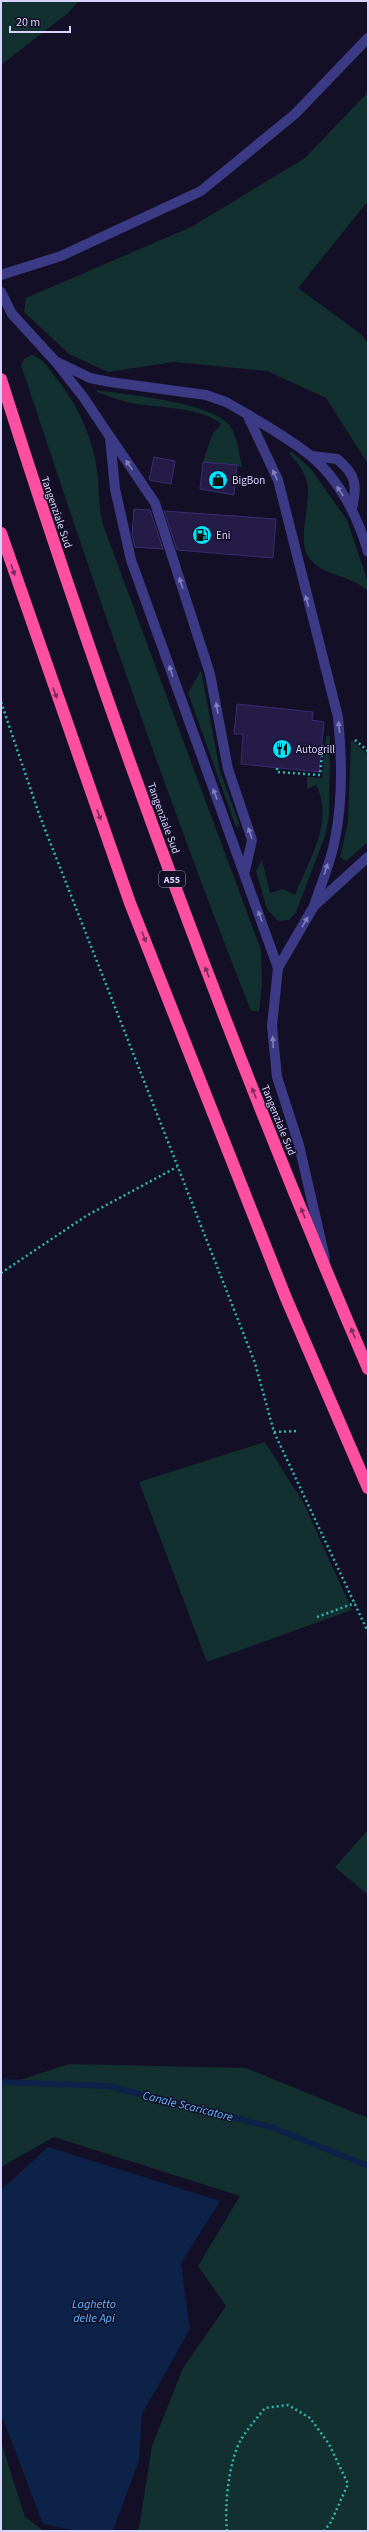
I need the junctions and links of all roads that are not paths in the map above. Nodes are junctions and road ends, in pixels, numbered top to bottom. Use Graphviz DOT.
graph roads {
  1 [pos="368,38"];
  2 [pos="1,274"];
  3 [pos="1,292"];
  4 [pos="55,361"];
  5 [pos="1,379"];
  6 [pos="247,414"];
  7 [pos="110,437"];
  8 [pos="312,456"];
  9 [pos="352,510"];
  10 [pos="1,533"];
  11 [pos="368,552"];
  12 [pos="368,857"];
  13 [pos="245,871"];
  14 [pos="314,906"];
  15 [pos="278,968"];
  16 [pos="331,1284"];
  17 [pos="368,1369"];
  18 [pos="368,1488"];
  1 -- 2 [label="street"];
  3 -- 4 [label="street"];
  4 -- 6 [label="street"];
  4 -- 7 [label="street"];
  16 -- 5 [label="highway, Tangenziale Sud / A55, one-way"];
  6 -- 8 [label="street"];
  14 -- 6 [label="street, one-way"];
  13 -- 7 [label="street, one-way"];
  13 -- 7 [label="street, one-way"];
  9 -- 8 [label="street, one-way"];
  8 -- 9 [label="street"];
  9 -- 11 [label="street"];
  10 -- 18 [label="highway, one-way"];
  12 -- 14 [label="street"];
  15 -- 13 [label="street, one-way"];
  15 -- 14 [label="street, one-way"];
  16 -- 15 [label="street, one-way"];
  17 -- 16 [label="highway, Tangenziale Sud / A55, one-way"];
}
